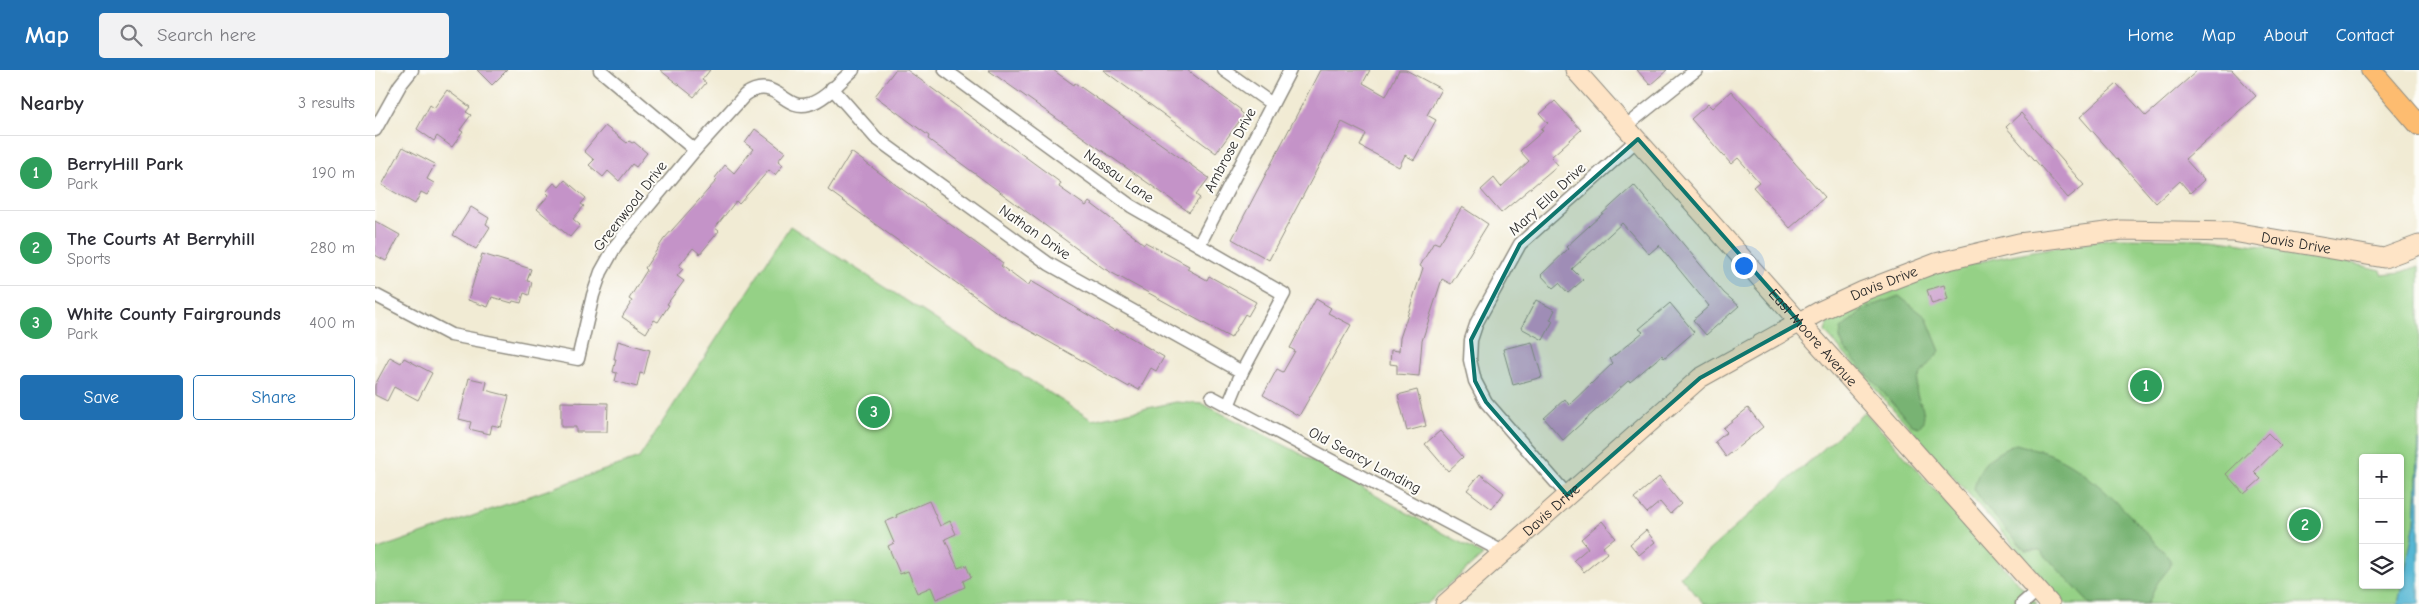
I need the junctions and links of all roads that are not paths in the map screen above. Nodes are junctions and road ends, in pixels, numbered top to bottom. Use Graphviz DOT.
graph roads {
  1 [pos="412,70"];
  2 [pos="600,70"];
  3 [pos="853,70"];
  4 [pos="945,70"];
  5 [pos="1224,70"];
  6 [pos="1290,70"];
  7 [pos="1575,70"];
  8 [pos="1696,70"];
  9 [pos="2371,70"];
  10 [pos="832,88"];
  11 [pos="1272,104"];
  12 [pos="2419,125"];
  13 [pos="375,130"];
  14 [pos="1632,132"];
  15 [pos="695,150"];
  16 [pos="1199,245"];
  17 [pos="2419,245"];
  18 [pos="375,295"];
  19 [pos="1800,323"];
  20 [pos="1242,372"];
  21 [pos="1212,397"];
  22 [pos="1228,406"];
  23 [pos="1567,495"];
  24 [pos="1503,552"];
  25 [pos="2044,597"];
  26 [pos="1445,604"];
  27 [pos="2022,604"];
  1 -- 13 [label="street"];
  2 -- 15 [label="street"];
  3 -- 10 [label="street, Greenwood Drive"];
  4 -- 16 [label="street, Nassau Lane"];
  5 -- 11 [label="street"];
  6 -- 11 [label="street, Ambrose Drive"];
  7 -- 14 [label="street, East Moore Avenue"];
  8 -- 14 [label="street, Mary Ella Drive"];
  9 -- 12 [label="main road"];
  10 -- 15 [label="street, Greenwood Drive"];
  10 -- 20 [label="street, Nathan Drive"];
  11 -- 16 [label="street, Ambrose Drive"];
  14 -- 19 [label="street, East Moore Avenue"];
  14 -- 23 [label="street, Mary Ella Drive"];
  15 -- 18 [label="street, Greenwood Drive"];
  16 -- 20 [label="street, Nassau Lane"];
  17 -- 19 [label="street, Davis Drive"];
  19 -- 23 [label="street, Davis Drive"];
  19 -- 25 [label="street, East Moore Avenue"];
  20 -- 22 [label="street"];
  21 -- 22 [label="street, Old Searcy Landing"];
  22 -- 24 [label="street, Old Searcy Landing"];
  23 -- 24 [label="street, Davis Drive"];
  24 -- 26 [label="street, Davis Drive"];
  25 -- 27 [label="street"];
}
